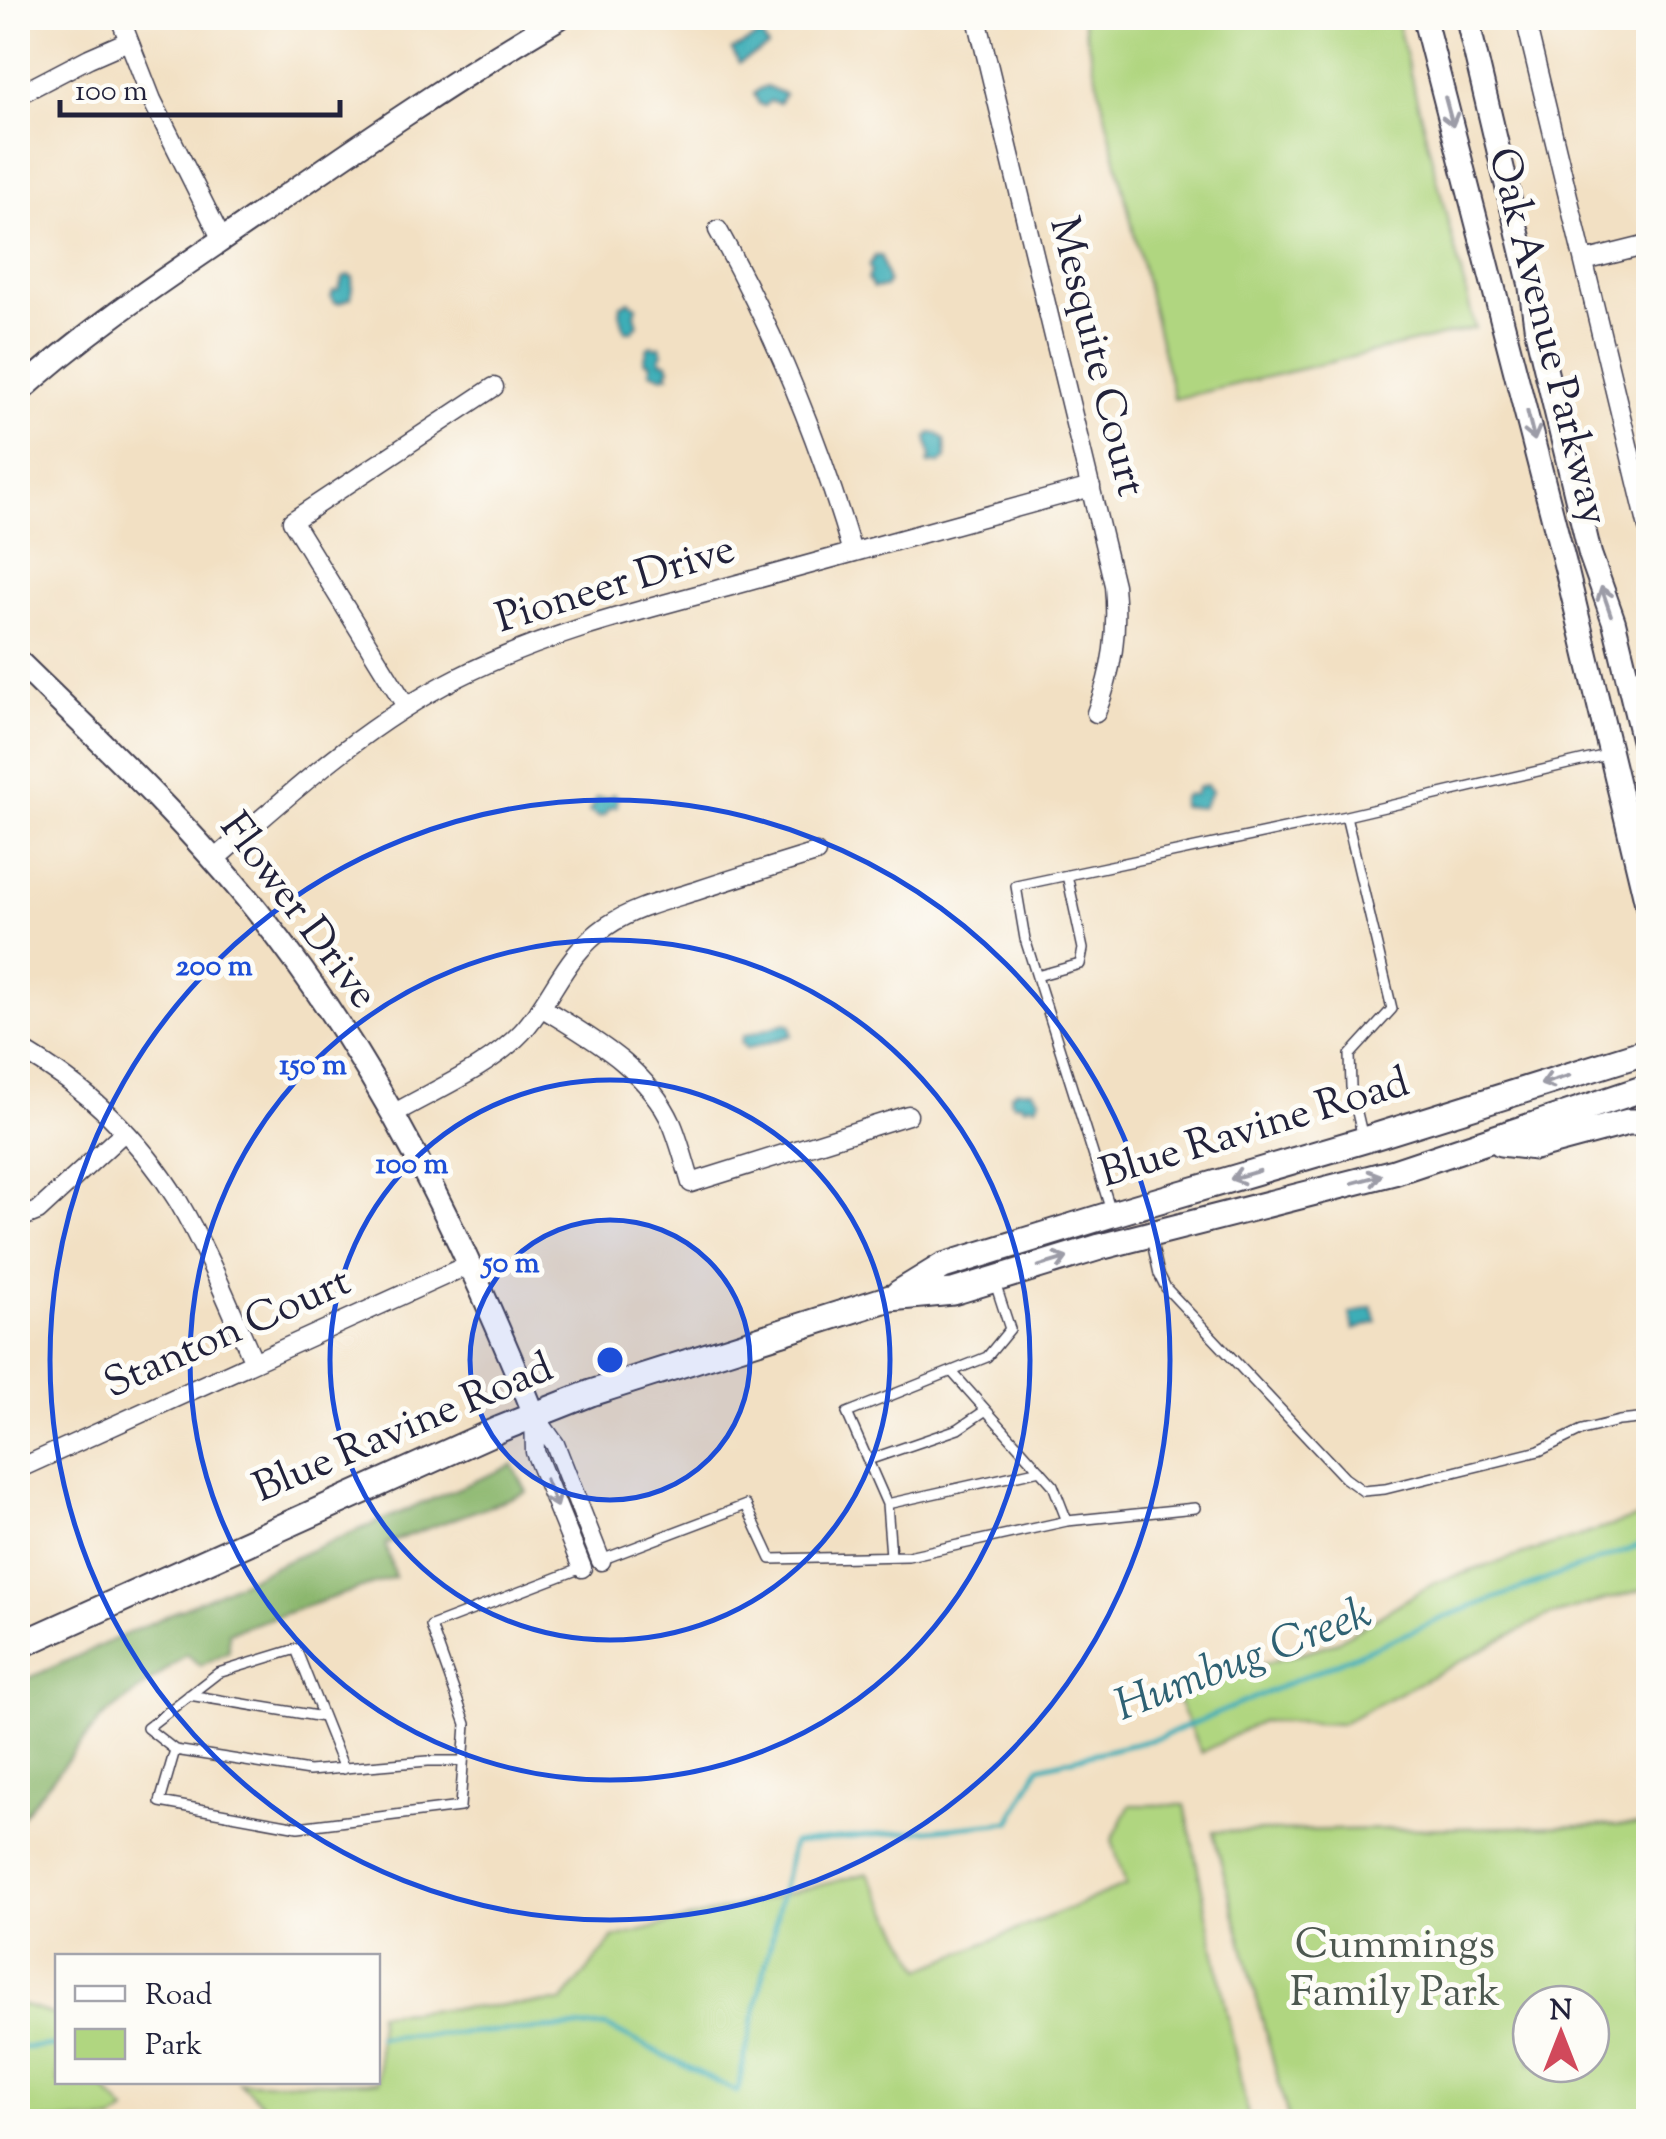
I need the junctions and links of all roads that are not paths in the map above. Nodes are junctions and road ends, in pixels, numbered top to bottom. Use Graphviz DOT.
graph roads {
  1 [pos="120,18"];
  2 [pos="559,18"];
  3 [pos="977,18"];
  4 [pos="1424,18"];
  5 [pos="1467,18"];
  6 [pos="1525,18"];
  7 [pos="128,41"];
  8 [pos="18,95"];
  9 [pos="718,230"];
  10 [pos="222,240"];
  11 [pos="1648,245"];
  12 [pos="1584,260"];
  13 [pos="494,388"];
  14 [pos="18,393"];
  15 [pos="1090,487"];
  16 [pos="1648,528"];
  17 [pos="852,552"];
  18 [pos="18,661"];
  19 [pos="406,706"];
  20 [pos="1096,713"];
  21 [pos="1611,754"];
  22 [pos="1648,763"];
  23 [pos="1346,816"];
  24 [pos="816,853"];
  25 [pos="214,860"];
  26 [pos="1067,875"];
  27 [pos="1648,910"];
  28 [pos="1037,976"];
  29 [pos="541,1007"];
  30 [pos="18,1048"];
  31 [pos="1648,1051"];
  32 [pos="1648,1088"];
  33 [pos="393,1114"];
  34 [pos="908,1114"];
  35 [pos="1648,1122"];
  36 [pos="125,1131"];
  37 [pos="1364,1140"];
  38 [pos="1491,1142"];
  39 [pos="1112,1214"];
  40 [pos="18,1219"];
  41 [pos="1150,1235"];
  42 [pos="468,1266"];
  43 [pos="994,1280"];
  44 [pos="890,1298"];
  45 [pos="254,1362"];
  46 [pos="952,1372"];
  47 [pos="986,1410"];
  48 [pos="534,1415"];
  49 [pos="1648,1418"];
  50 [pos="868,1460"];
  51 [pos="18,1469"];
  52 [pos="1040,1470"];
  53 [pos="887,1504"];
  54 [pos="1196,1508"];
  55 [pos="1067,1521"];
  56 [pos="891,1556"];
  57 [pos="601,1560"];
  58 [pos="582,1568"];
  59 [pos="18,1646"];
  60 [pos="190,1694"];
  61 [pos="323,1717"];
  62 [pos="175,1750"];
  63 [pos="463,1762"];
  64 [pos="344,1769"];
  1 -- 7 [label="street"];
  2 -- 10 [label="street"];
  3 -- 15 [label="street, Mesquite Court"];
  4 -- 21 [label="street, Oak Avenue Parkway, one-way"];
  22 -- 5 [label="street, Oak Avenue Parkway, one-way"];
  6 -- 12 [label="street"];
  7 -- 8 [label="street"];
  7 -- 10 [label="street"];
  9 -- 17 [label="street"];
  10 -- 14 [label="street"];
  11 -- 12 [label="street"];
  12 -- 16 [label="street"];
  13 -- 19 [label="street"];
  15 -- 17 [label="street, Pioneer Drive"];
  15 -- 20 [label="street, Mesquite Court"];
  17 -- 19 [label="street, Pioneer Drive"];
  18 -- 25 [label="street, Flower Drive"];
  19 -- 25 [label="street, Pioneer Drive"];
  21 -- 23 [label="lane"];
  21 -- 27 [label="street, Oak Avenue Parkway"];
  23 -- 26 [label="lane"];
  23 -- 37 [label="lane"];
  24 -- 29 [label="street"];
  25 -- 33 [label="street, Flower Drive"];
  26 -- 28 [label="lane"];
  26 -- 28 [label="lane"];
  28 -- 39 [label="lane"];
  29 -- 33 [label="street"];
  29 -- 34 [label="street"];
  30 -- 36 [label="street"];
  31 -- 37 [label="main road, Blue Ravine Road, one-way"];
  32 -- 38 [label="main road, Blue Ravine Road"];
  33 -- 42 [label="street, Flower Drive"];
  35 -- 38 [label="main road"];
  36 -- 40 [label="street"];
  36 -- 45 [label="street"];
  37 -- 39 [label="main road, Blue Ravine Road, one-way"];
  41 -- 38 [label="main road, Blue Ravine Road, one-way"];
  39 -- 44 [label="main road, Blue Ravine Road"];
  43 -- 41 [label="main road, Blue Ravine Road, one-way"];
  41 -- 49 [label="lane"];
  42 -- 45 [label="street, Stanton Court"];
  42 -- 48 [label="street, Flower Drive"];
  43 -- 44 [label="main road, Blue Ravine Road"];
  43 -- 46 [label="lane"];
  44 -- 48 [label="main road, Blue Ravine Road"];
  45 -- 51 [label="street, Stanton Court"];
  46 -- 47 [label="lane"];
  46 -- 50 [label="lane"];
  47 -- 50 [label="lane"];
  47 -- 52 [label="lane"];
  48 -- 57 [label="street, Flower Drive"];
  48 -- 58 [label="street, Flower Drive, one-way"];
  48 -- 59 [label="main road, Blue Ravine Road"];
  50 -- 53 [label="lane"];
  52 -- 53 [label="lane"];
  52 -- 55 [label="lane"];
  53 -- 56 [label="lane"];
  54 -- 55 [label="lane"];
  55 -- 56 [label="lane"];
  56 -- 57 [label="lane"];
  57 -- 58 [label="lane"];
  58 -- 63 [label="lane"];
  60 -- 61 [label="lane"];
  60 -- 61 [label="lane"];
  60 -- 62 [label="lane"];
  61 -- 64 [label="lane"];
  62 -- 63 [label="lane"];
  62 -- 64 [label="lane"];
  63 -- 64 [label="lane"];
}
